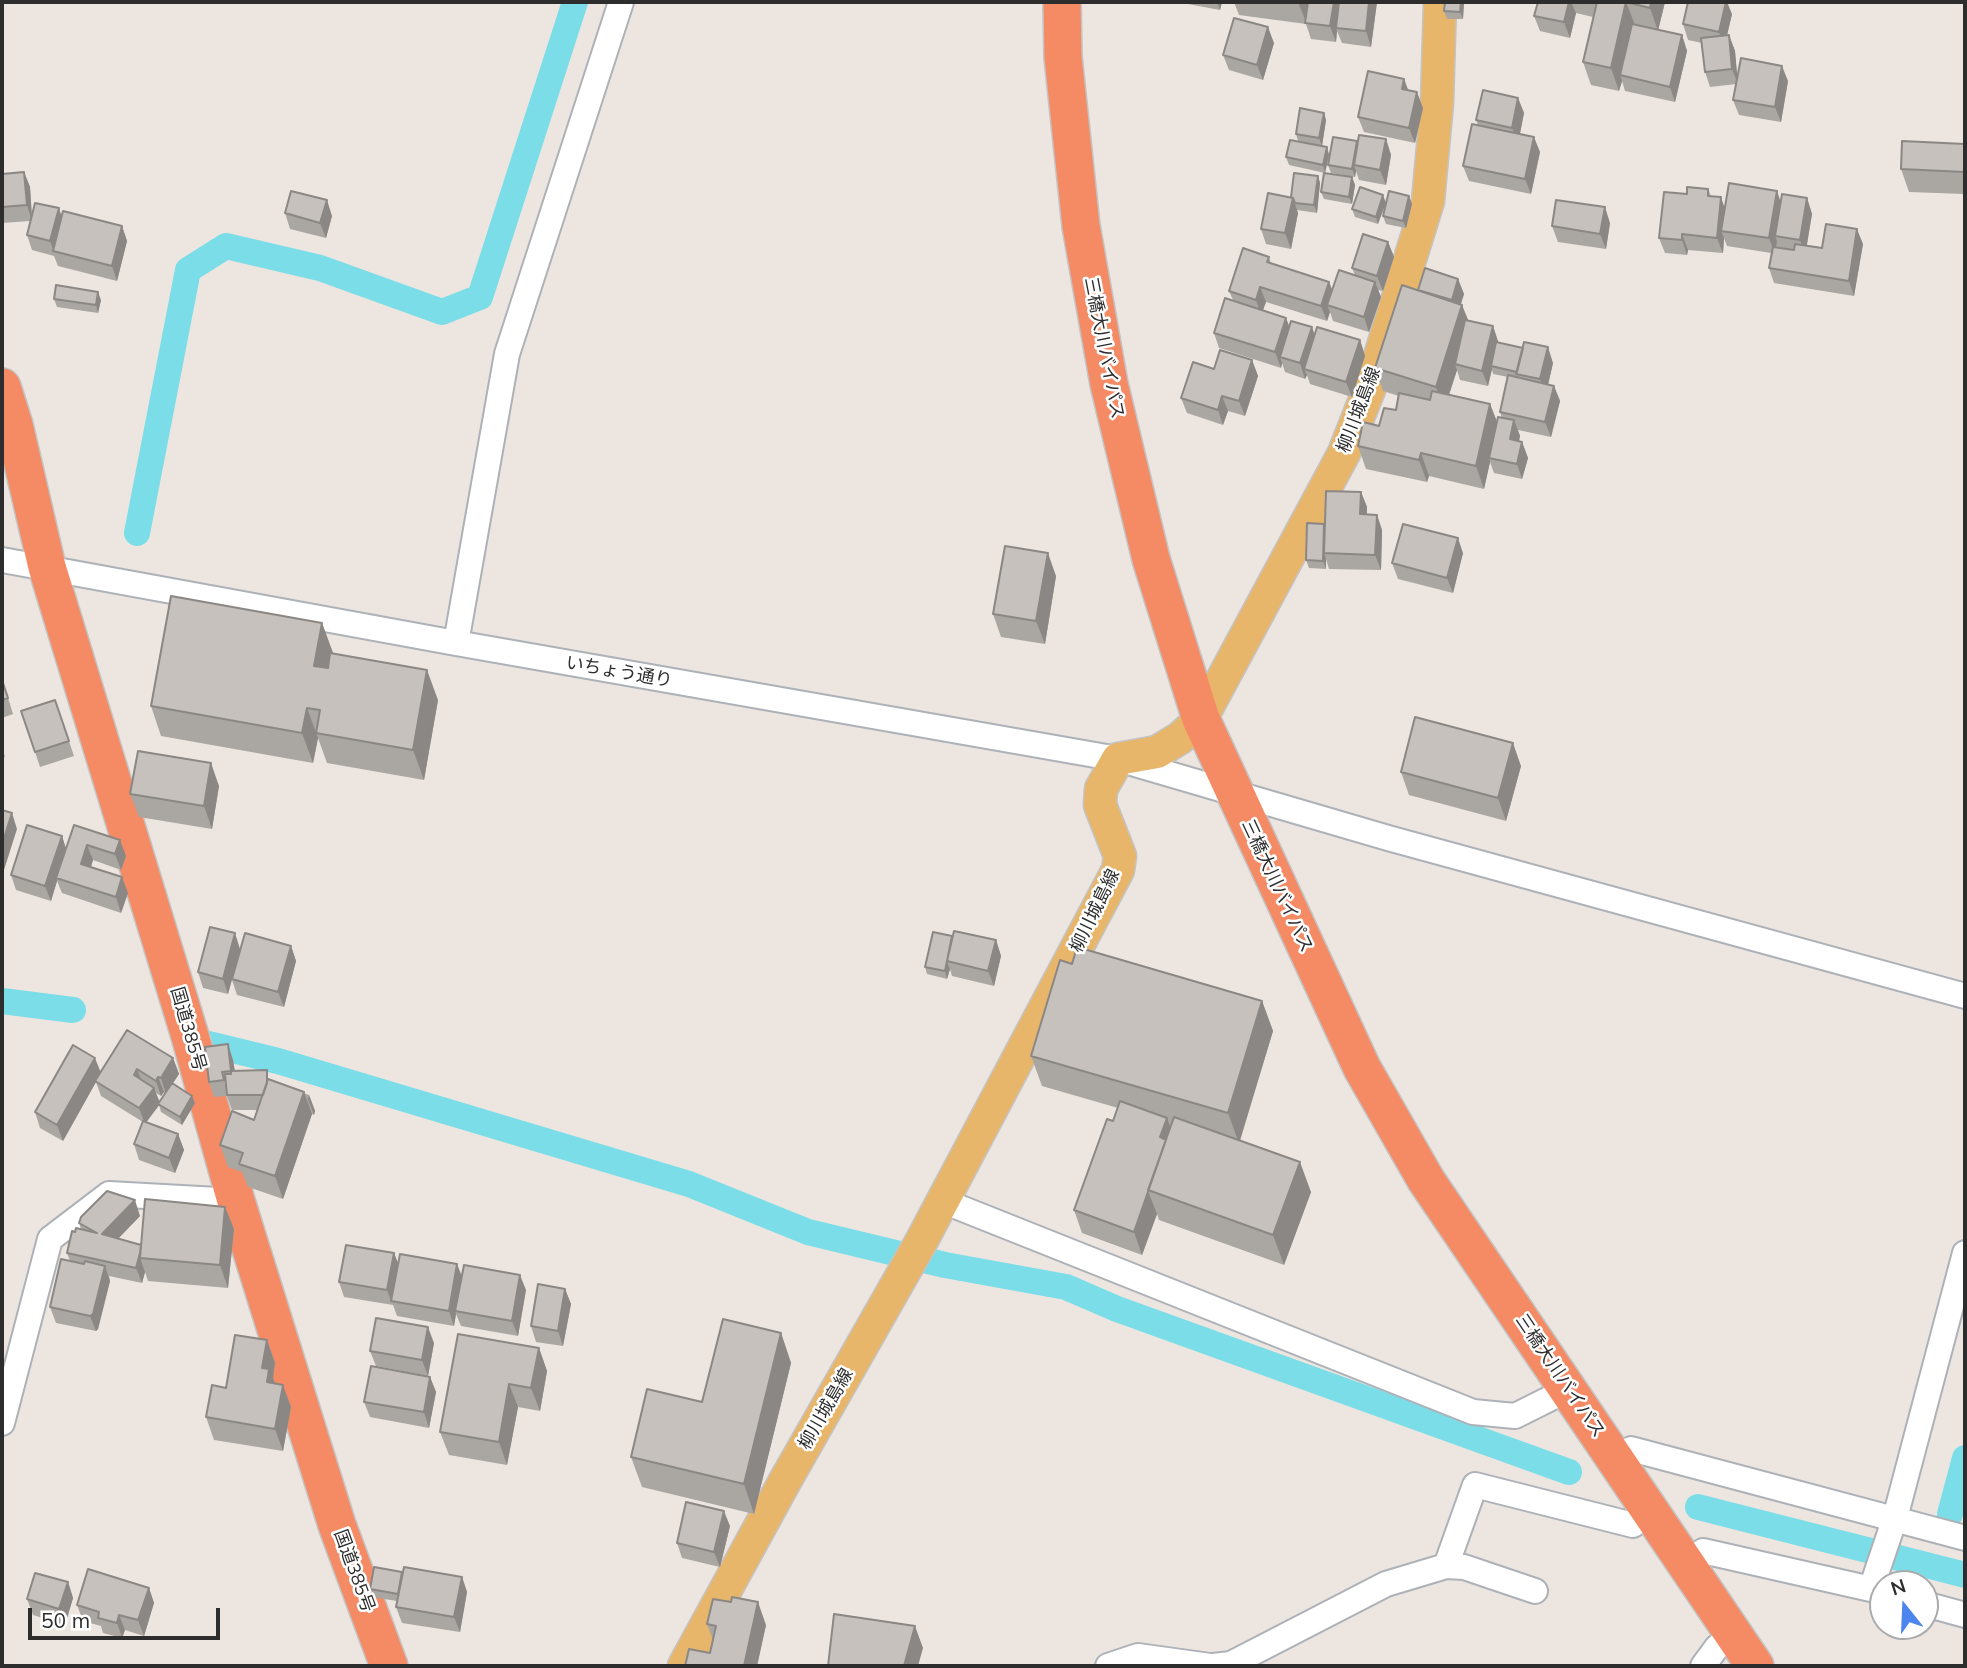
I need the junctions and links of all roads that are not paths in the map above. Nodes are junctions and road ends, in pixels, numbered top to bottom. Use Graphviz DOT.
graph roads {
  1 [pos="621,2"];
  2 [pos="1062,2"];
  3 [pos="1440,2"];
  4 [pos="2,387"];
  5 [pos="2,560"];
  6 [pos="47,568"];
  7 [pos="456,643"];
  8 [pos="1201,719"];
  9 [pos="1118,759"];
  10 [pos="1235,793"];
  11 [pos="1965,996"];
  12 [pos="236,1201"];
  13 [pos="943,1201"];
  14 [pos="1965,1253"];
  15 [pos="1569,1389"];
  16 [pos="2,1423"];
  17 [pos="1632,1449"];
  18 [pos="1895,1518"];
  19 [pos="1633,1525"];
  20 [pos="1965,1538"];
  21 [pos="1703,1551"];
  22 [pos="1446,1566"];
  23 [pos="1880,1570"];
  24 [pos="1869,1589"];
  25 [pos="1535,1591"];
  26 [pos="1939,1608"];
  27 [pos="1965,1615"];
  28 [pos="389,1666"];
  29 [pos="684,1666"];
  30 [pos="1108,1666"];
  31 [pos="1212,1666"];
  32 [pos="1755,1666"];
  1 -- 7 [label="street"];
  2 -- 8 [label="highway, 三橋大川バイパス"];
  3 -- 8 [label="main road, 柳川城島線"];
  4 -- 6 [label="highway, 国道385号"];
  5 -- 6 [label="street, いちょう通り"];
  6 -- 7 [label="street, いちょう通り"];
  6 -- 12 [label="highway, 国道385号"];
  7 -- 9 [label="street, いちょう通り"];
  8 -- 9 [label="main road, 柳川城島線"];
  8 -- 10 [label="highway, 三橋大川バイパス"];
  9 -- 10 [label="street, いちょう通り"];
  9 -- 13 [label="main road, 柳川城島線"];
  10 -- 11 [label="street, いちょう通り"];
  10 -- 15 [label="highway, 三橋大川バイパス"];
  12 -- 16 [label="street"];
  12 -- 28 [label="highway, 国道385号"];
  13 -- 15 [label="street"];
  13 -- 29 [label="main road, 柳川城島線"];
  14 -- 18 [label="street"];
  15 -- 32 [label="highway, 三橋大川バイパス"];
  17 -- 18 [label="street"];
  18 -- 20 [label="street"];
  18 -- 23 [label="street"];
  19 -- 22 [label="street"];
  21 -- 24 [label="street"];
  22 -- 25 [label="street"];
  22 -- 31 [label="street"];
  26 -- 27 [label="street"];
  30 -- 31 [label="street"];
}
